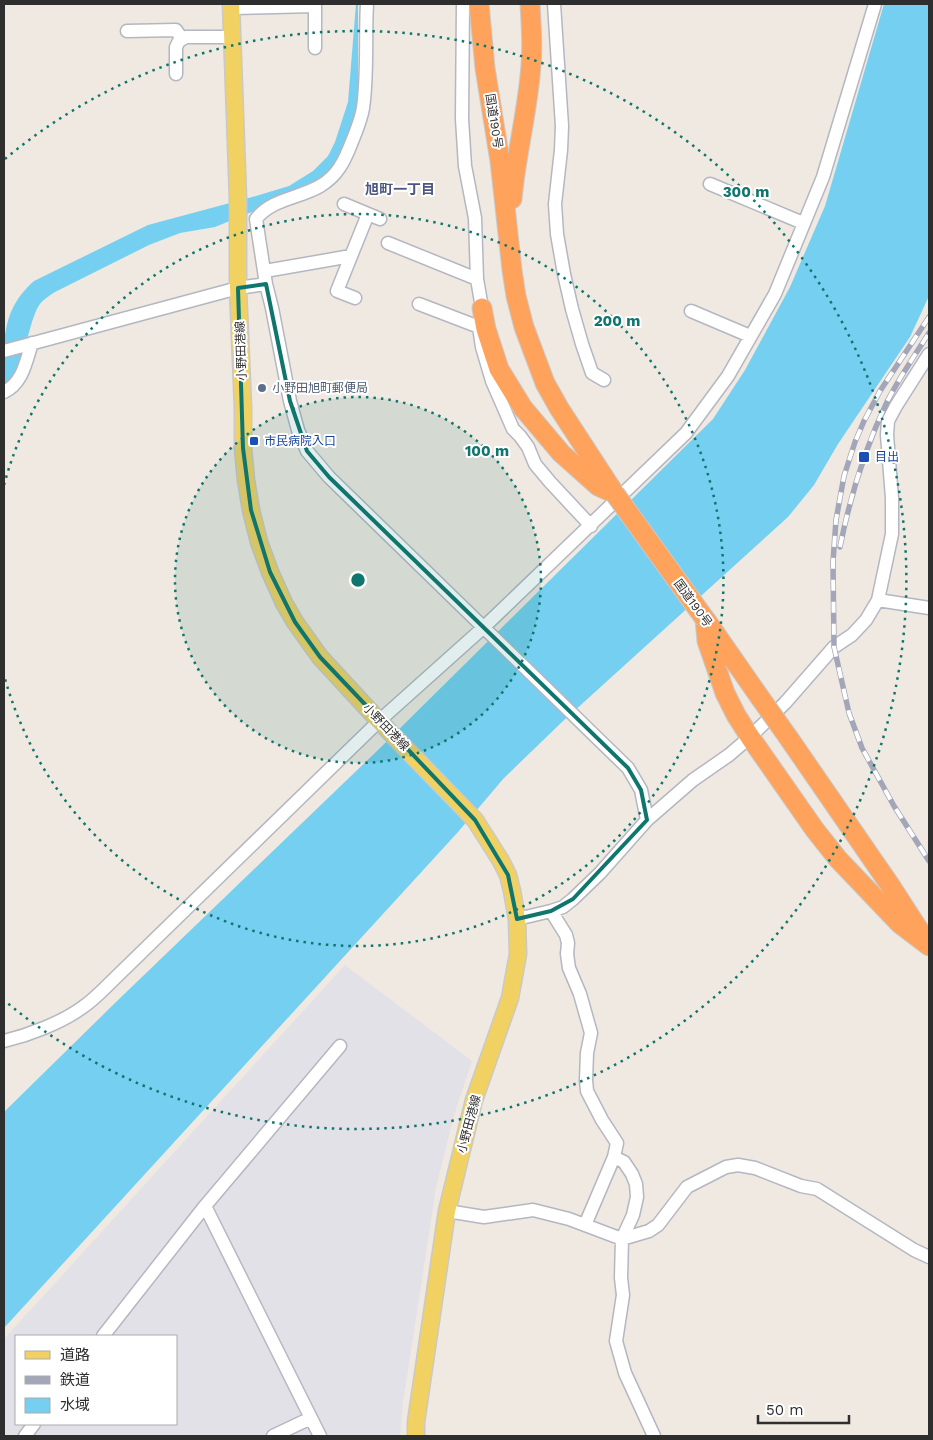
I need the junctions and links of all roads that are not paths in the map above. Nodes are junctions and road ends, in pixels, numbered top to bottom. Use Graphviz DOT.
graph roads {
  1 [pos="367,4"];
  2 [pos="463,4"];
  3 [pos="479,4"];
  4 [pos="491,4"];
  5 [pos="530,4"];
  6 [pos="554,4"];
  7 [pos="875,4"];
  8 [pos="315,5"];
  9 [pos="231,6"];
  10 [pos="127,31"];
  11 [pos="232,37"];
  12 [pos="182,39"];
  13 [pos="316,48"];
  14 [pos="176,74"];
  15 [pos="500,161"];
  16 [pos="710,184"];
  17 [pos="344,204"];
  18 [pos="803,223"];
  19 [pos="509,238"];
  20 [pos="388,243"];
  21 [pos="351,256"];
  22 [pos="265,271"];
  23 [pos="477,279"];
  24 [pos="266,284"];
  25 [pos="238,288"];
  26 [pos="355,298"];
  27 [pos="419,304"];
  28 [pos="482,308"];
  29 [pos="691,311"];
  30 [pos="479,327"];
  31 [pos="750,336"];
  32 [pos="29,344"];
  33 [pos="4,351"];
  34 [pos="929,354"];
  35 [pos="604,380"];
  36 [pos="4,392"];
  37 [pos="615,494"];
  38 [pos="591,526"];
  39 [pos="878,600"];
  40 [pos="929,608"];
  41 [pos="705,619"];
  42 [pos="488,631"];
  43 [pos="383,725"];
  44 [pos="750,737"];
  45 [pos="647,820"];
  46 [pos="551,911"];
  47 [pos="517,919"];
  48 [pos="929,946"];
  49 [pos="4,1041"];
  50 [pos="340,1046"];
  51 [pos="614,1157"];
  52 [pos="205,1206"];
  53 [pos="447,1211"];
  54 [pos="585,1225"];
  55 [pos="622,1239"];
  56 [pos="929,1257"];
  57 [pos="104,1335"];
  58 [pos="311,1418"];
  59 [pos="33,1425"];
  60 [pos="25,1436"];
  61 [pos="273,1436"];
  62 [pos="320,1436"];
  63 [pos="416,1436"];
  64 [pos="654,1436"];
  1 -- 22 [label="street"];
  2 -- 23 [label="street"];
  3 -- 15 [label="highway, 国道190号"];
  4 -- 15 [label="highway"];
  5 -- 19 [label="highway, 国道190号"];
  6 -- 35 [label="street"];
  7 -- 18 [label="street"];
  8 -- 9 [label="street"];
  8 -- 13 [label="street"];
  9 -- 11 [label="main road, 小野田港線"];
  10 -- 12 [label="street"];
  11 -- 12 [label="street"];
  11 -- 25 [label="main road, 小野田港線"];
  12 -- 14 [label="street"];
  15 -- 19 [label="highway, 国道190号"];
  16 -- 18 [label="street"];
  17 -- 21 [label="street"];
  18 -- 31 [label="street"];
  19 -- 37 [label="highway, 国道190号"];
  20 -- 23 [label="street"];
  21 -- 22 [label="street"];
  21 -- 26 [label="street"];
  22 -- 24 [label="street"];
  23 -- 28 [label="street"];
  24 -- 25 [label="street"];
  24 -- 42 [label="street"];
  25 -- 32 [label="street"];
  25 -- 43 [label="main road, 小野田港線"];
  27 -- 30 [label="street"];
  28 -- 30 [label="street"];
  28 -- 37 [label="highway"];
  29 -- 31 [label="street"];
  30 -- 38 [label="street"];
  31 -- 38 [label="street"];
  32 -- 33 [label="street"];
  32 -- 36 [label="street"];
  34 -- 39 [label="street"];
  37 -- 41 [label="highway, 国道190号, bridge"];
  38 -- 42 [label="street"];
  39 -- 40 [label="street"];
  39 -- 44 [label="street"];
  41 -- 44 [label="highway"];
  41 -- 48 [label="highway, 国道190号, bridge"];
  42 -- 43 [label="street"];
  42 -- 45 [label="street"];
  43 -- 47 [label="main road, 小野田港線"];
  43 -- 49 [label="street"];
  44 -- 45 [label="street"];
  44 -- 48 [label="highway"];
  45 -- 46 [label="street"];
  46 -- 47 [label="street"];
  46 -- 51 [label="street"];
  47 -- 53 [label="main road, 小野田港線"];
  50 -- 52 [label="street"];
  51 -- 54 [label="street"];
  51 -- 55 [label="street"];
  52 -- 57 [label="street"];
  52 -- 58 [label="street"];
  53 -- 54 [label="street"];
  53 -- 63 [label="main road, 小野田港線"];
  54 -- 55 [label="street"];
  55 -- 56 [label="street"];
  55 -- 64 [label="street"];
  58 -- 61 [label="street"];
  58 -- 62 [label="street"];
  59 -- 60 [label="street"];
}
